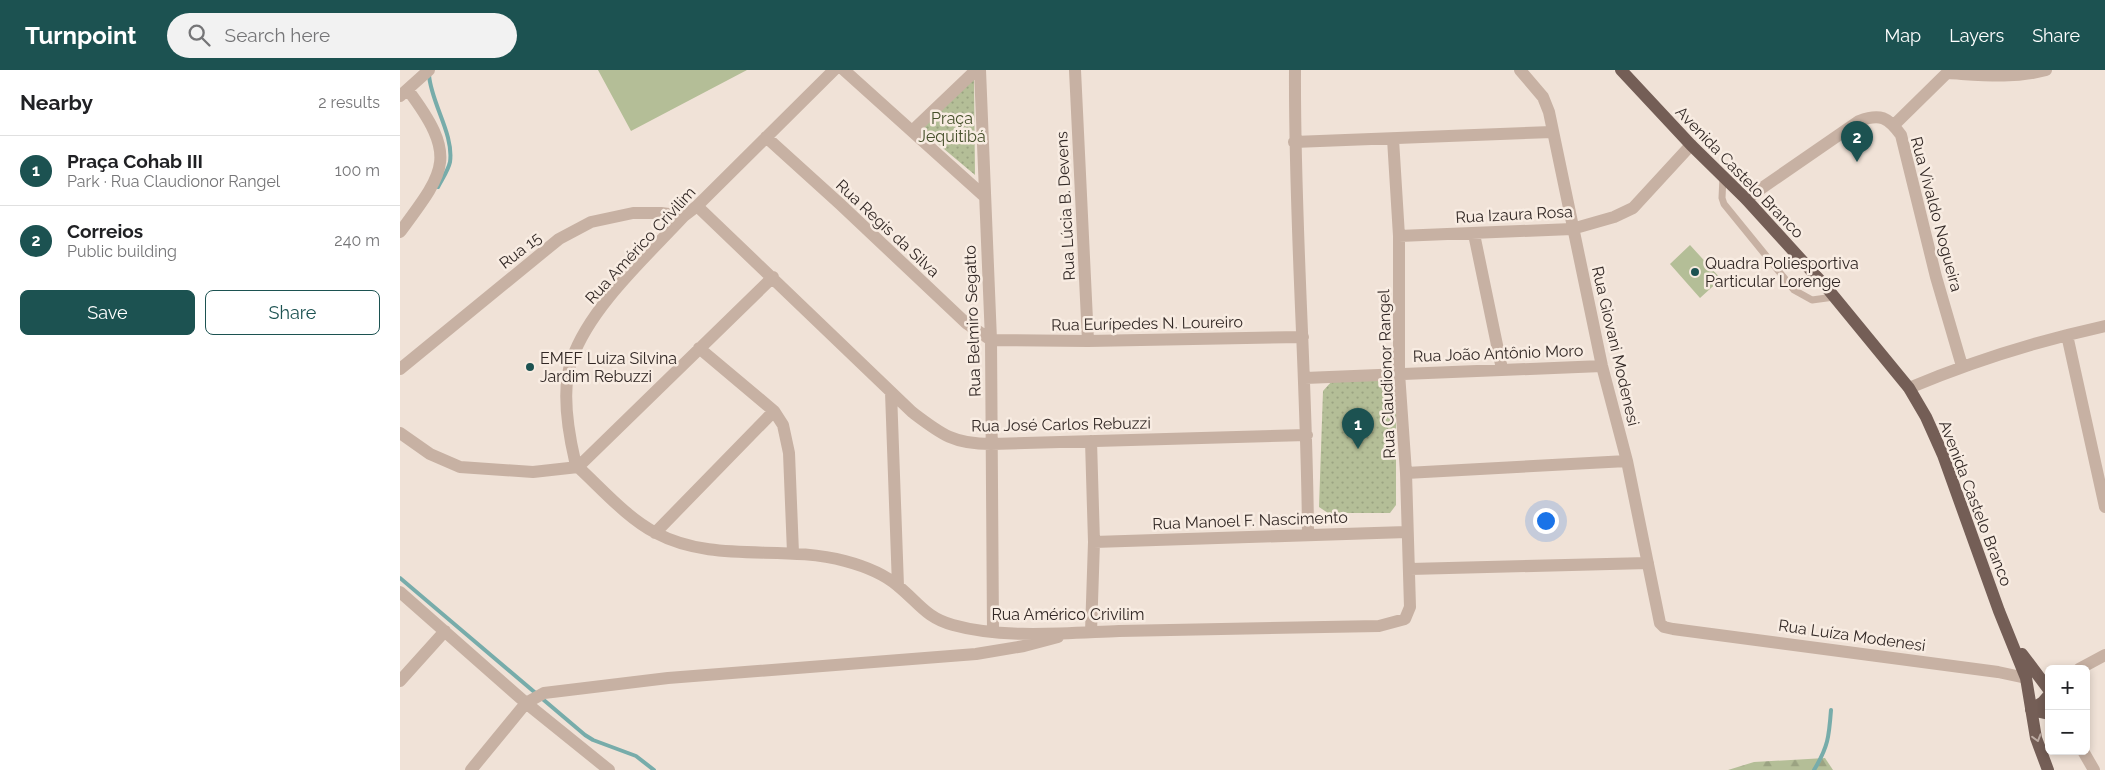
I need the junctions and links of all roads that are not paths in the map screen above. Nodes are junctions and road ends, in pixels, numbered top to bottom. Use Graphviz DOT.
graph roads {
  1 [pos="429,70"];
  2 [pos="834,70"];
  3 [pos="844,70"];
  4 [pos="976,70"];
  5 [pos="980,70"];
  6 [pos="1075,70"];
  7 [pos="1295,70"];
  8 [pos="1520,70"];
  9 [pos="1621,70"];
  10 [pos="2046,70"];
  11 [pos="1949,71"];
  12 [pos="404,93"];
  13 [pos="1894,125"];
  14 [pos="912,131"];
  15 [pos="1552,132"];
  16 [pos="766,137"];
  17 [pos="1393,139"];
  18 [pos="1294,142"];
  19 [pos="1691,145"];
  20 [pos="1723,177"];
  21 [pos="984,196"];
  22 [pos="1746,200"];
  23 [pos="697,206"];
  24 [pos="684,216"];
  25 [pos="1572,229"];
  26 [pos="400,232"];
  27 [pos="1474,234"];
  28 [pos="1399,236"];
  29 [pos="773,278"];
  30 [pos="1834,297"];
  31 [pos="2105,326"];
  32 [pos="2067,335"];
  33 [pos="1303,337"];
  34 [pos="991,340"];
  35 [pos="1088,341"];
  36 [pos="698,348"];
  37 [pos="1602,366"];
  38 [pos="1962,366"];
  39 [pos="400,369"];
  40 [pos="1502,370"];
  41 [pos="1399,373"];
  42 [pos="1305,378"];
  43 [pos="1909,388"];
  44 [pos="891,392"];
  45 [pos="774,411"];
  46 [pos="400,433"];
  47 [pos="1307,435"];
  48 [pos="1091,441"];
  49 [pos="991,444"];
  50 [pos="1627,462"];
  51 [pos="578,467"];
  52 [pos="1406,473"];
  53 [pos="2105,506"];
  54 [pos="1407,532"];
  55 [pos="655,533"];
  56 [pos="1308,534"];
  57 [pos="1094,542"];
  58 [pos="794,553"];
  59 [pos="1648,564"];
  60 [pos="1410,569"];
  61 [pos="898,586"];
  62 [pos="400,592"];
  63 [pos="1410,607"];
  64 [pos="1673,629"];
  65 [pos="445,632"];
  66 [pos="993,632"];
  67 [pos="1091,632"];
  68 [pos="1067,633"];
  69 [pos="2011,640"];
  70 [pos="2105,655"];
  71 [pos="2086,665"];
  72 [pos="2026,678"];
  73 [pos="400,681"];
  74 [pos="2045,684"];
  75 [pos="2045,687"];
  76 [pos="2045,696"];
  77 [pos="526,703"];
  78 [pos="2031,710"];
  79 [pos="2045,713"];
  80 [pos="2049,755"];
  81 [pos="2085,755"];
  82 [pos="2048,768"];
  83 [pos="604,769"];
  84 [pos="471,770"];
  85 [pos="2094,770"];
  1 -- 12 [label="street"];
  2 -- 16 [label="street, Rua Américo Crivilim"];
  3 -- 14 [label="street"];
  4 -- 14 [label="street"];
  5 -- 21 [label="street, Rua Belmiro Segatto"];
  6 -- 35 [label="street, Rua Lúcia B. Devens"];
  7 -- 18 [label="street"];
  8 -- 15 [label="street, Rua Giovani Modenesi"];
  9 -- 19 [label="main road, Avenida Castelo Branco"];
  10 -- 11 [label="street"];
  11 -- 13 [label="street"];
  12 -- 26 [label="street"];
  13 -- 22 [label="street, Rua Vivaldo Nogueira"];
  13 -- 38 [label="street, Rua Vivaldo Nogueira"];
  14 -- 21 [label="street"];
  15 -- 17 [label="street"];
  15 -- 25 [label="street, Rua Giovani Modenesi"];
  16 -- 23 [label="street, Rua Américo Crivilim"];
  16 -- 34 [label="street, Rua Regis da Silva"];
  17 -- 18 [label="street"];
  17 -- 28 [label="street, Rua Claudionor Rangel"];
  18 -- 33 [label="street"];
  19 -- 20 [label="main road, Avenida Castelo Branco"];
  19 -- 25 [label="street, Rua Izaura Rosa"];
  20 -- 22 [label="main road, Avenida Castelo Branco"];
  20 -- 30 [label="lane"];
  21 -- 34 [label="street, Rua Belmiro Segatto"];
  22 -- 30 [label="main road, Avenida Castelo Branco"];
  23 -- 24 [label="street, Rua Américo Crivilim"];
  23 -- 29 [label="street, Rua José Carlos Rebuzzi"];
  24 -- 39 [label="street, Rua 15"];
  24 -- 51 [label="street, Rua Américo Crivilim"];
  25 -- 27 [label="street, Rua Izaura Rosa"];
  25 -- 37 [label="street, Rua Giovani Modenesi"];
  27 -- 28 [label="street, Rua Izaura Rosa"];
  27 -- 40 [label="street"];
  28 -- 41 [label="street, Rua Claudionor Rangel"];
  29 -- 36 [label="street"];
  29 -- 44 [label="street, Rua José Carlos Rebuzzi"];
  30 -- 43 [label="main road, Avenida Castelo Branco"];
  31 -- 32 [label="street"];
  32 -- 38 [label="street"];
  32 -- 53 [label="street"];
  33 -- 35 [label="street, Rua Eurípedes N. Loureiro"];
  33 -- 42 [label="street"];
  34 -- 35 [label="street, Rua Eurípedes N. Loureiro"];
  34 -- 49 [label="street, Rua Belmiro Segatto"];
  36 -- 45 [label="street"];
  36 -- 51 [label="street"];
  37 -- 40 [label="street, Rua João Antônio Moro"];
  37 -- 50 [label="street, Rua Giovani Modenesi"];
  38 -- 43 [label="street"];
  40 -- 41 [label="street, Rua João Antônio Moro"];
  41 -- 42 [label="street, Rua João Antônio Moro"];
  41 -- 52 [label="street, Rua Claudionor Rangel"];
  42 -- 47 [label="street"];
  43 -- 69 [label="main road, Avenida Castelo Branco"];
  44 -- 49 [label="street, Rua José Carlos Rebuzzi"];
  44 -- 61 [label="street"];
  45 -- 55 [label="street"];
  45 -- 58 [label="street"];
  46 -- 51 [label="street"];
  47 -- 48 [label="street, Rua José Carlos Rebuzzi"];
  47 -- 56 [label="street"];
  48 -- 49 [label="street, Rua José Carlos Rebuzzi"];
  48 -- 57 [label="street"];
  49 -- 66 [label="street, Rua Belmiro Segatto"];
  50 -- 52 [label="street"];
  50 -- 59 [label="street, Rua Giovani Modenesi"];
  51 -- 55 [label="street, Rua Américo Crivilim"];
  52 -- 54 [label="street, Rua Claudionor Rangel"];
  54 -- 56 [label="street, Rua Manoel F. Nascimento"];
  54 -- 60 [label="street, Rua Claudionor Rangel"];
  55 -- 58 [label="street, Rua Américo Crivilim"];
  56 -- 57 [label="street, Rua Manoel F. Nascimento"];
  57 -- 67 [label="street"];
  58 -- 61 [label="street, Rua Américo Crivilim"];
  59 -- 60 [label="street"];
  59 -- 64 [label="street, Rua Giovani Modenesi"];
  60 -- 63 [label="street, Rua Claudionor Rangel"];
  61 -- 66 [label="street, Rua Américo Crivilim"];
  62 -- 65 [label="street"];
  63 -- 67 [label="street, Rua Américo Crivilim"];
  64 -- 72 [label="street, Rua Luíza Modenesi"];
  65 -- 73 [label="street"];
  65 -- 77 [label="street"];
  66 -- 68 [label="street, Rua Américo Crivilim"];
  67 -- 68 [label="street, Rua Américo Crivilim"];
  68 -- 77 [label="street"];
  69 -- 72 [label="main road, Avenida Castelo Branco"];
  69 -- 74 [label="main road, Avenida Castelo Branco"];
  70 -- 71 [label="street"];
  72 -- 75 [label="main road"];
  72 -- 78 [label="main road, Avenida Castelo Branco"];
  76 -- 78 [label="main road"];
  77 -- 83 [label="street"];
  77 -- 84 [label="street"];
  78 -- 79 [label="main road"];
  78 -- 82 [label="main road, Avenida Castelo Branco, one-way"];
  80 -- 82 [label="main road, Avenida Castelo Branco"];
  81 -- 85 [label="street"];
}
